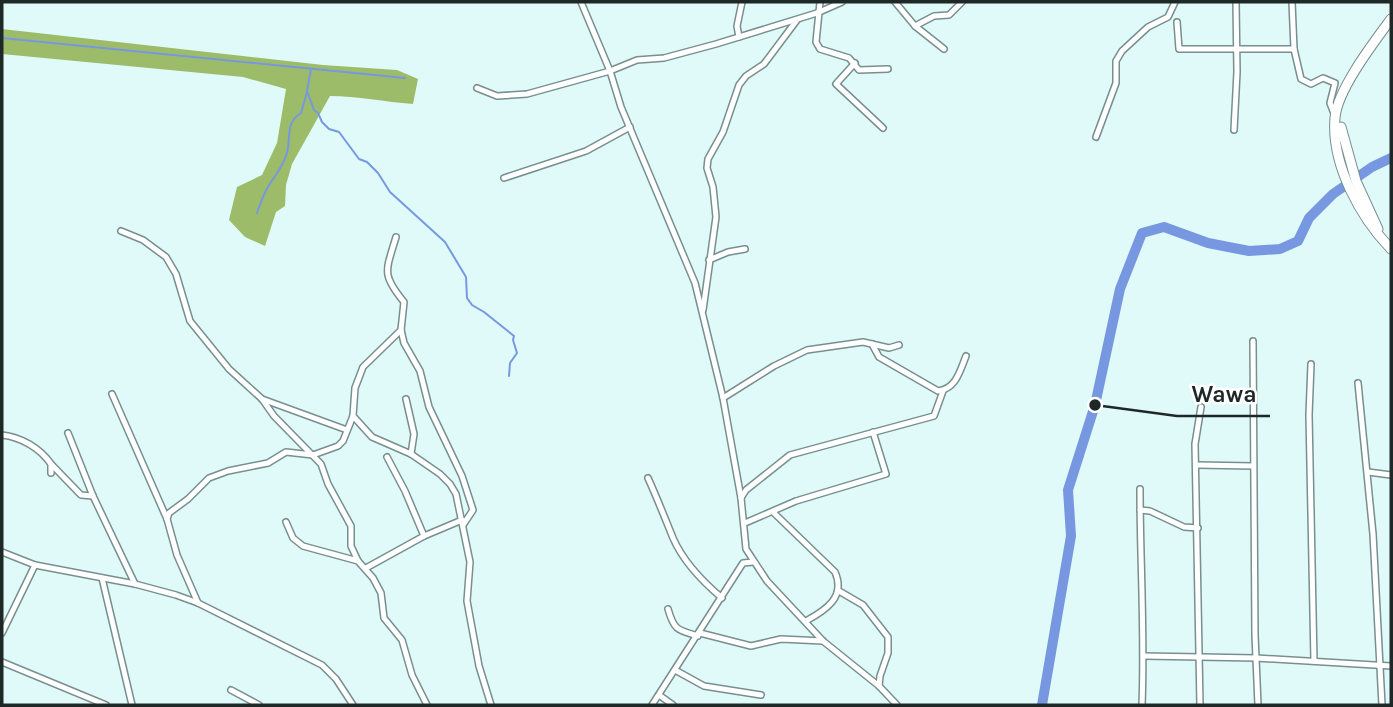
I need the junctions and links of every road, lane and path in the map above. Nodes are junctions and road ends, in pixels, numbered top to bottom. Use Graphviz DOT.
graph roads {
  1 [pos="741,2"];
  2 [pos="820,2"];
  3 [pos="842,2"];
  4 [pos="895,2"];
  5 [pos="962,2"];
  6 [pos="1175,2"];
  7 [pos="1236,2"];
  8 [pos="1292,2"];
  9 [pos="583,3"];
  10 [pos="817,13"];
  11 [pos="1391,19"];
  12 [pos="797,20"];
  13 [pos="1177,22"];
  14 [pos="915,26"];
  15 [pos="739,37"];
  16 [pos="944,49"];
  17 [pos="1237,49"];
  18 [pos="1294,49"];
  19 [pos="855,63"];
  20 [pos="888,69"];
  21 [pos="610,71"];
  22 [pos="477,88"];
  23 [pos="1340,102"];
  24 [pos="1335,117"];
  25 [pos="630,127"];
  26 [pos="883,128"];
  27 [pos="1234,130"];
  28 [pos="1097,137"];
  29 [pos="1348,173"];
  30 [pos="504,178"];
  31 [pos="121,231"];
  32 [pos="396,237"];
  33 [pos="745,249"];
  34 [pos="1391,249"];
  35 [pos="709,260"];
  36 [pos="703,313"];
  37 [pos="401,330"];
  38 [pos="1253,341"];
  39 [pos="872,344"];
  40 [pos="899,345"];
  41 [pos="966,356"];
  42 [pos="1311,364"];
  43 [pos="1358,383"];
  44 [pos="943,391"];
  45 [pos="112,394"];
  46 [pos="723,398"];
  47 [pos="262,399"];
  48 [pos="405,399"];
  49 [pos="1201,407"];
  50 [pos="353,415"];
  51 [pos="347,430"];
  52 [pos="873,432"];
  53 [pos="68,433"];
  54 [pos="2,435"];
  55 [pos="411,454"];
  56 [pos="313,455"];
  57 [pos="387,457"];
  58 [pos="51,464"];
  59 [pos="1196,465"];
  60 [pos="1253,467"];
  61 [pos="1368,472"];
  62 [pos="51,473"];
  63 [pos="1391,475"];
  64 [pos="648,478"];
  65 [pos="1140,489"];
  66 [pos="93,496"];
  67 [pos="741,498"];
  68 [pos="1140,510"];
  69 [pos="773,512"];
  70 [pos="167,519"];
  71 [pos="286,522"];
  72 [pos="462,522"];
  73 [pos="745,523"];
  74 [pos="1198,528"];
  75 [pos="424,536"];
  76 [pos="746,549"];
  77 [pos="2,552"];
  78 [pos="358,561"];
  79 [pos="753,562"];
  80 [pos="743,563"];
  81 [pos="35,565"];
  82 [pos="366,568"];
  83 [pos="102,578"];
  84 [pos="135,584"];
  85 [pos="839,591"];
  86 [pos="722,598"];
  87 [pos="198,603"];
  88 [pos="668,609"];
  89 [pos="806,621"];
  90 [pos="2,633"];
  91 [pos="699,634"];
  92 [pos="823,641"];
  93 [pos="1144,656"];
  94 [pos="1199,656"];
  95 [pos="1256,658"];
  96 [pos="1314,661"];
  97 [pos="2,663"];
  98 [pos="1379,665"];
  99 [pos="1391,666"];
  100 [pos="675,670"];
  101 [pos="879,686"];
  102 [pos="231,690"];
  103 [pos="659,695"];
  104 [pos="761,695"];
  105 [pos="106,705"];
  106 [pos="132,705"];
  107 [pos="259,705"];
  108 [pos="353,705"];
  109 [pos="427,705"];
  110 [pos="491,705"];
  111 [pos="652,705"];
  112 [pos="673,705"];
  113 [pos="897,705"];
  114 [pos="1142,705"];
  115 [pos="1200,705"];
  116 [pos="1258,705"];
  117 [pos="1382,705"];
  1 -- 15 [label="street"];
  2 -- 10 [label="street"];
  3 -- 10 [label="street"];
  4 -- 14 [label="street"];
  5 -- 14 [label="street"];
  6 -- 28 [label="street"];
  7 -- 17 [label="street"];
  8 -- 18 [label="street"];
  9 -- 21 [label="street"];
  10 -- 12 [label="street"];
  10 -- 19 [label="street"];
  11 -- 23 [label="main road"];
  12 -- 15 [label="street"];
  12 -- 35 [label="street"];
  13 -- 17 [label="street"];
  14 -- 16 [label="street"];
  15 -- 21 [label="street"];
  17 -- 18 [label="street"];
  17 -- 27 [label="street"];
  18 -- 24 [label="street"];
  19 -- 20 [label="street"];
  19 -- 26 [label="street"];
  21 -- 22 [label="street"];
  21 -- 25 [label="street"];
  23 -- 24 [label="main road"];
  23 -- 29 [label="main road"];
  24 -- 29 [label="main road"];
  25 -- 30 [label="street"];
  25 -- 36 [label="street"];
  29 -- 34 [label="main road"];
  31 -- 47 [label="street"];
  32 -- 37 [label="street"];
  33 -- 35 [label="street"];
  35 -- 36 [label="street"];
  36 -- 46 [label="street"];
  37 -- 50 [label="street"];
  37 -- 72 [label="street"];
  38 -- 60 [label="street"];
  39 -- 40 [label="street"];
  39 -- 44 [label="street"];
  39 -- 46 [label="street"];
  41 -- 44 [label="street"];
  42 -- 96 [label="street"];
  43 -- 61 [label="street"];
  44 -- 52 [label="street"];
  45 -- 70 [label="street"];
  46 -- 67 [label="street"];
  47 -- 51 [label="street"];
  47 -- 56 [label="street"];
  48 -- 55 [label="street"];
  49 -- 59 [label="street"];
  50 -- 51 [label="street"];
  50 -- 55 [label="street"];
  51 -- 56 [label="street"];
  52 -- 67 [label="street"];
  52 -- 69 [label="street"];
  53 -- 66 [label="street"];
  54 -- 58 [label="street"];
  55 -- 72 [label="street"];
  56 -- 70 [label="street"];
  56 -- 78 [label="street"];
  57 -- 75 [label="street"];
  58 -- 62 [label="street"];
  58 -- 66 [label="street"];
  59 -- 60 [label="street"];
  59 -- 74 [label="street"];
  60 -- 95 [label="street"];
  61 -- 63 [label="street"];
  61 -- 98 [label="street"];
  64 -- 86 [label="street"];
  65 -- 68 [label="street"];
  66 -- 84 [label="street"];
  67 -- 73 [label="street"];
  68 -- 74 [label="street"];
  68 -- 93 [label="street"];
  69 -- 73 [label="street"];
  69 -- 85 [label="street"];
  70 -- 87 [label="street"];
  71 -- 78 [label="street"];
  72 -- 75 [label="street"];
  72 -- 110 [label="street"];
  73 -- 76 [label="street"];
  74 -- 94 [label="street"];
  75 -- 82 [label="street"];
  76 -- 79 [label="street"];
  76 -- 80 [label="street"];
  77 -- 81 [label="street"];
  78 -- 82 [label="street"];
  79 -- 80 [label="street"];
  79 -- 89 [label="street"];
  80 -- 86 [label="street"];
  81 -- 83 [label="street"];
  81 -- 90 [label="street"];
  82 -- 109 [label="street"];
  83 -- 84 [label="street"];
  83 -- 106 [label="street"];
  84 -- 87 [label="street"];
  85 -- 89 [label="street"];
  85 -- 101 [label="street"];
  86 -- 91 [label="street"];
  87 -- 108 [label="street"];
  88 -- 91 [label="street"];
  89 -- 92 [label="street"];
  91 -- 92 [label="street"];
  91 -- 100 [label="street"];
  92 -- 101 [label="street"];
  93 -- 94 [label="street"];
  93 -- 114 [label="street"];
  94 -- 95 [label="street"];
  94 -- 115 [label="street"];
  95 -- 96 [label="street"];
  95 -- 116 [label="street"];
  96 -- 98 [label="street"];
  97 -- 105 [label="street"];
  98 -- 99 [label="street"];
  98 -- 117 [label="street"];
  100 -- 103 [label="street"];
  100 -- 104 [label="street"];
  101 -- 113 [label="street"];
  102 -- 107 [label="street"];
  103 -- 111 [label="street"];
  103 -- 112 [label="street"];
}
